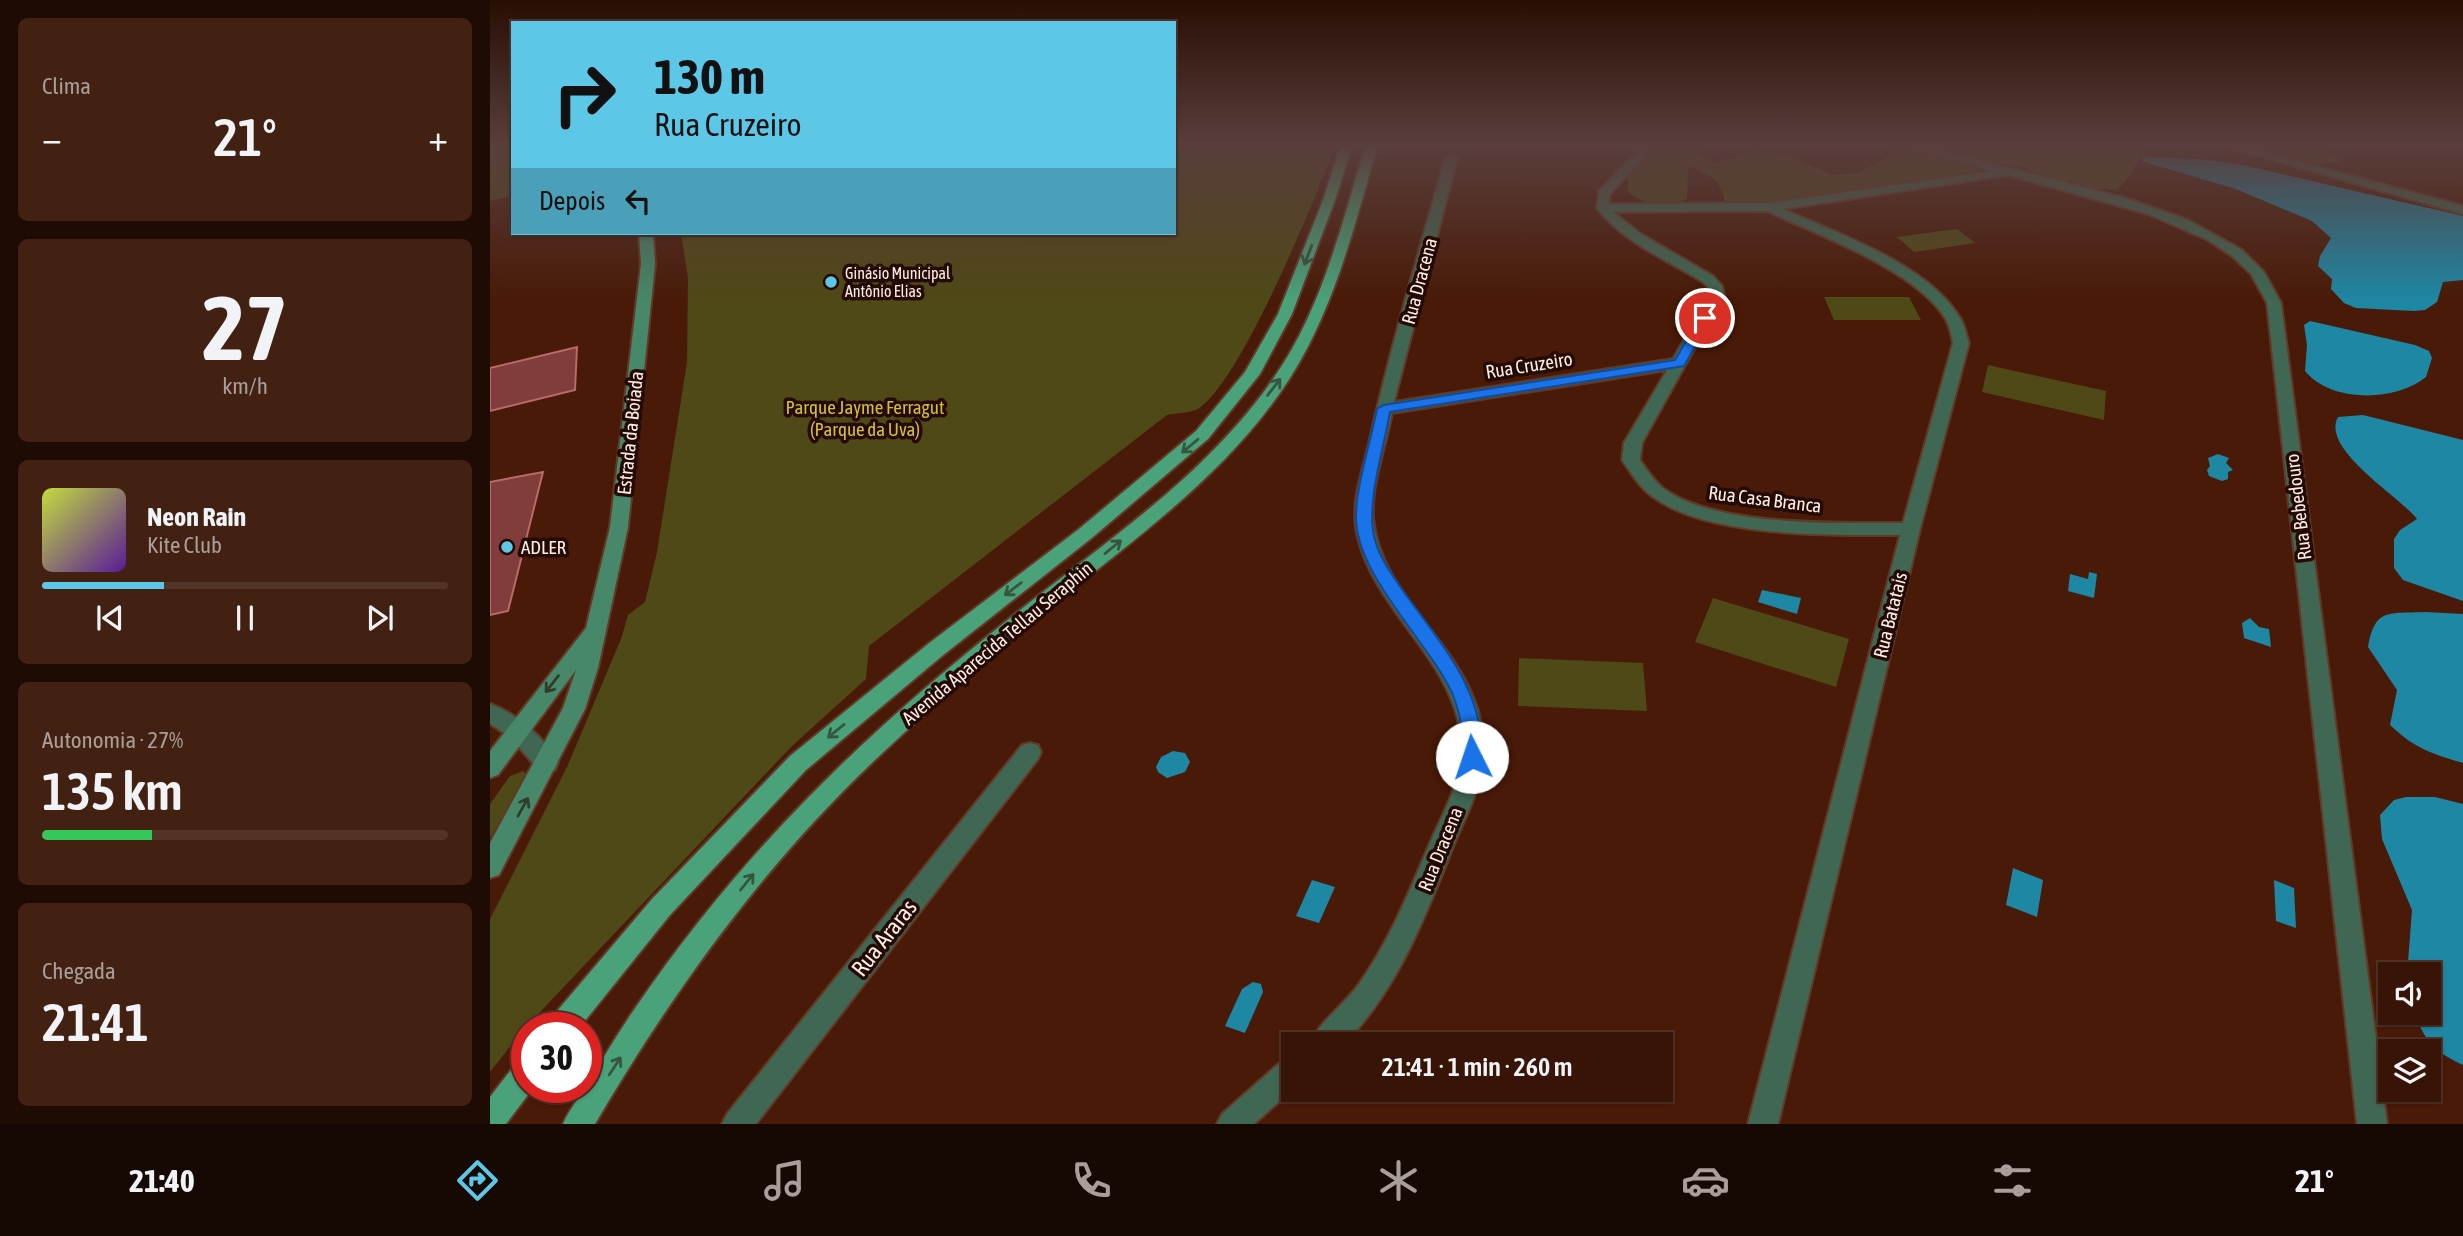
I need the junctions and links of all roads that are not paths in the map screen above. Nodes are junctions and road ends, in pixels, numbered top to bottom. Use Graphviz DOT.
graph roads {
  1 [pos="1330,196"];
  2 [pos="1357,196"];
  3 [pos="1441,196"];
  4 [pos="1603,196"];
  5 [pos="1842,196"];
  6 [pos="2099,196"];
  7 [pos="2414,196"];
  8 [pos="1769,207"];
  9 [pos="1603,208"];
  10 [pos="2463,210"];
  11 [pos="646,235"];
  12 [pos="1680,363"];
  13 [pos="1384,409"];
  14 [pos="1911,529"];
  15 [pos="594,630"];
  16 [pos="490,713"];
  17 [pos="517,730"];
  18 [pos="1030,752"];
  19 [pos="547,763"];
  20 [pos="490,768"];
  21 [pos="490,867"];
  22 [pos="574,1012"];
  23 [pos="1335,1032"];
  24 [pos="1281,1081"];
  25 [pos="511,1093"];
  26 [pos="490,1121"];
  27 [pos="578,1124"];
  28 [pos="737,1124"];
  29 [pos="1232,1124"];
  30 [pos="1763,1124"];
  31 [pos="2372,1124"];
  1 -- 22 [label="main road, Avenida Aparecida Tellau Seraphin, one-way"];
  27 -- 2 [label="main road, Avenida Aparecida Tellau Seraphin, one-way"];
  3 -- 13 [label="street, Rua Dracena"];
  4 -- 9 [label="street"];
  5 -- 8 [label="street"];
  6 -- 31 [label="street, Rua Bebedouro"];
  7 -- 10 [label="street"];
  8 -- 9 [label="street"];
  8 -- 14 [label="street, Rua Batatais"];
  9 -- 12 [label="street, Rua Casa Branca"];
  11 -- 15 [label="main road, Estrada da Boiada"];
  12 -- 13 [label="street, Rua Cruzeiro"];
  12 -- 14 [label="street, Rua Casa Branca"];
  13 -- 23 [label="street, Rua Dracena"];
  14 -- 30 [label="street, Rua Batatais"];
  15 -- 17 [label="main road, one-way"];
  15 -- 19 [label="main road, Estrada da Boiada"];
  16 -- 17 [label="street"];
  17 -- 19 [label="street"];
  17 -- 20 [label="main road"];
  18 -- 28 [label="street, Rua Araras"];
  21 -- 19 [label="main road, Estrada da Boiada, one-way"];
  24 -- 29 [label="street"];
  25 -- 26 [label="main road"];
}
